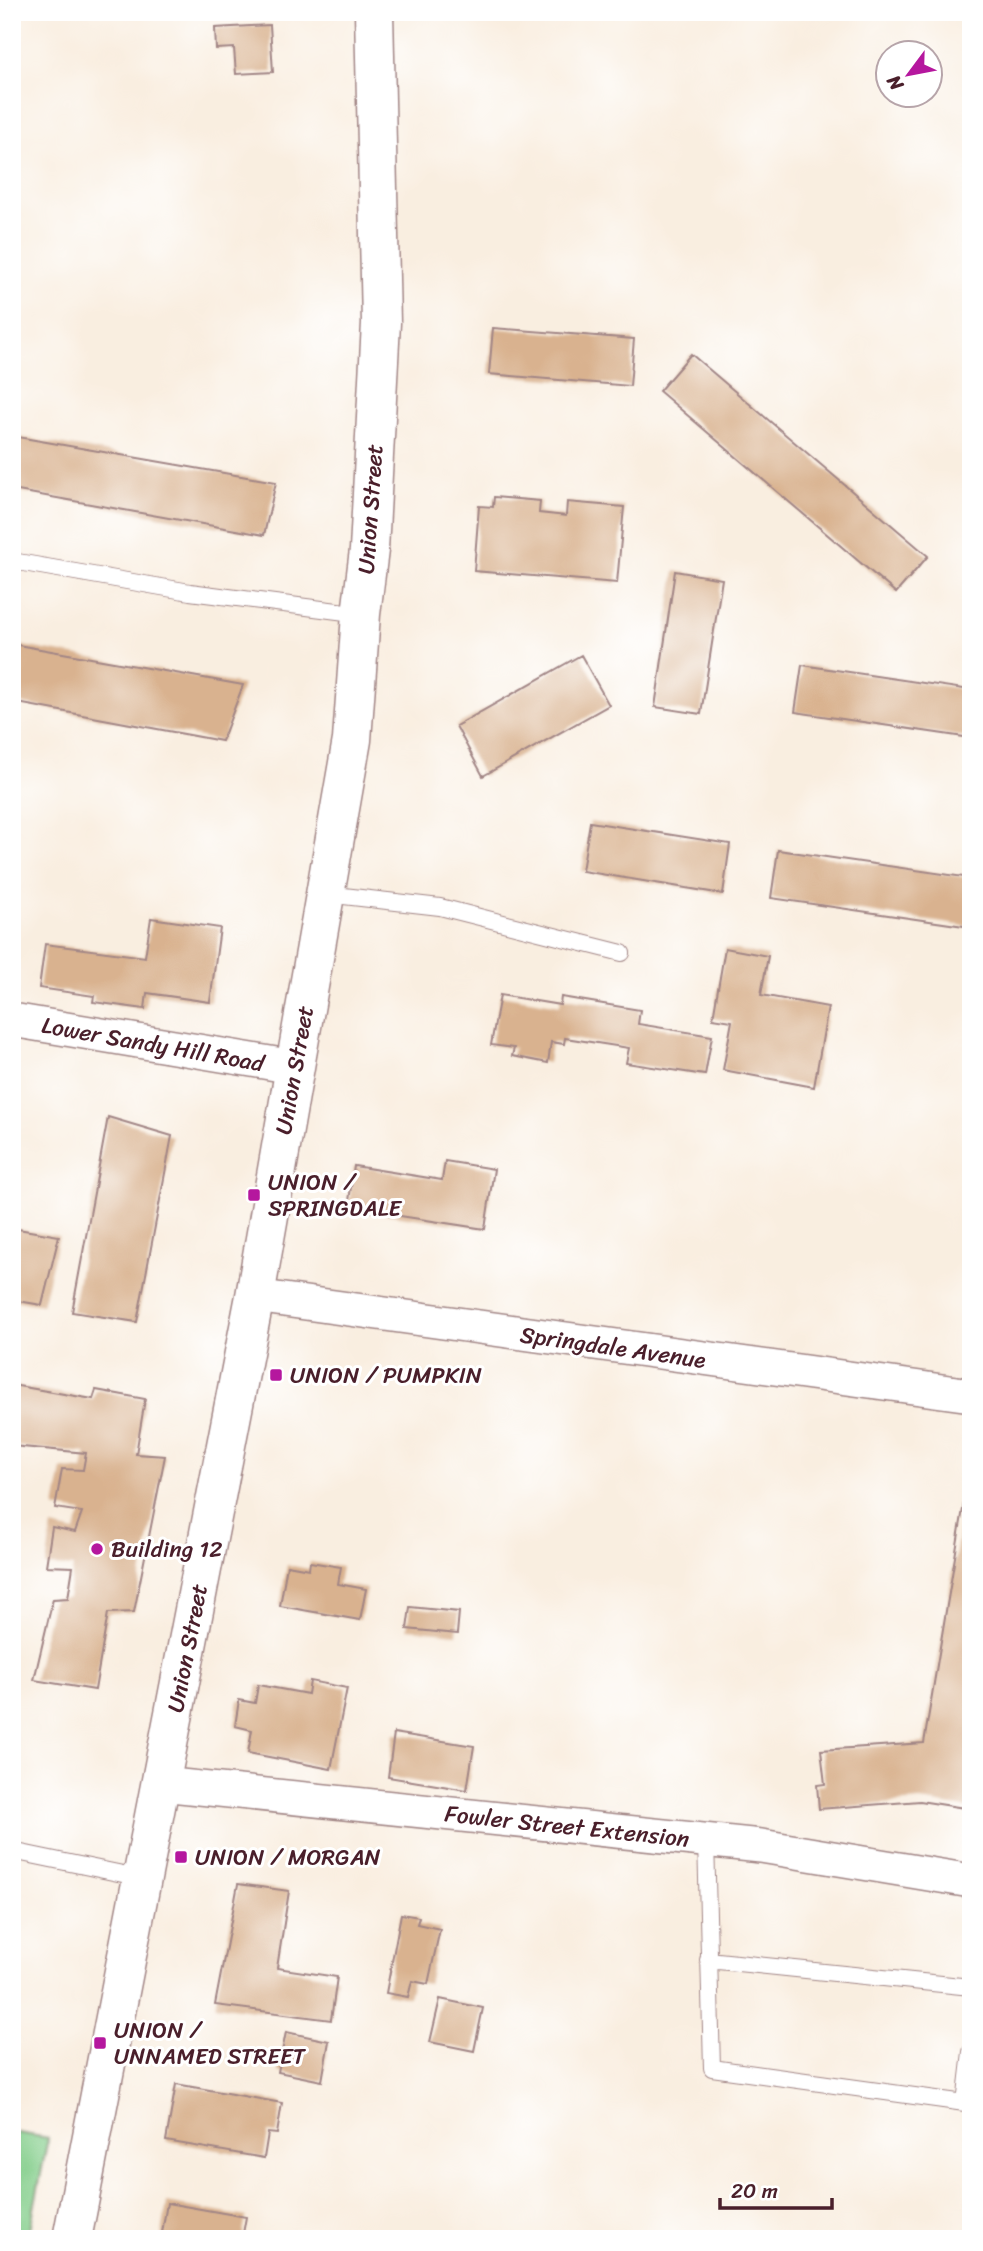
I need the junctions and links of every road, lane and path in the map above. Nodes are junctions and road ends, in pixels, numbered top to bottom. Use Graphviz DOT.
graph roads {
  1 [pos="374,12"];
  2 [pos="12,561"];
  3 [pos="361,614"];
  4 [pos="326,894"];
  5 [pos="622,953"];
  6 [pos="12,1020"];
  7 [pos="294,1067"];
  8 [pos="255,1296"];
  9 [pos="971,1395"];
  10 [pos="161,1784"];
  11 [pos="706,1840"];
  12 [pos="12,1851"];
  13 [pos="142,1878"];
  14 [pos="971,1881"];
  15 [pos="708,1960"];
  16 [pos="971,1987"];
  17 [pos="971,2052"];
  18 [pos="72,2239"];
  1 -- 3 [label="main road, Union Street"];
  2 -- 3 [label="lane"];
  3 -- 4 [label="main road, Union Street"];
  4 -- 5 [label="lane"];
  4 -- 7 [label="main road, Union Street"];
  6 -- 7 [label="street, Lower Sandy Hill Road"];
  7 -- 8 [label="main road, Union Street"];
  8 -- 9 [label="street, Springdale Avenue"];
  8 -- 10 [label="main road, Union Street"];
  10 -- 11 [label="street, Fowler Street Extension"];
  10 -- 13 [label="main road, Union Street"];
  11 -- 14 [label="street, Fowler Street Extension"];
  11 -- 15 [label="lane"];
  12 -- 13 [label="lane"];
  13 -- 18 [label="main road, Union Street"];
  15 -- 16 [label="lane"];
  15 -- 17 [label="lane"];
}
